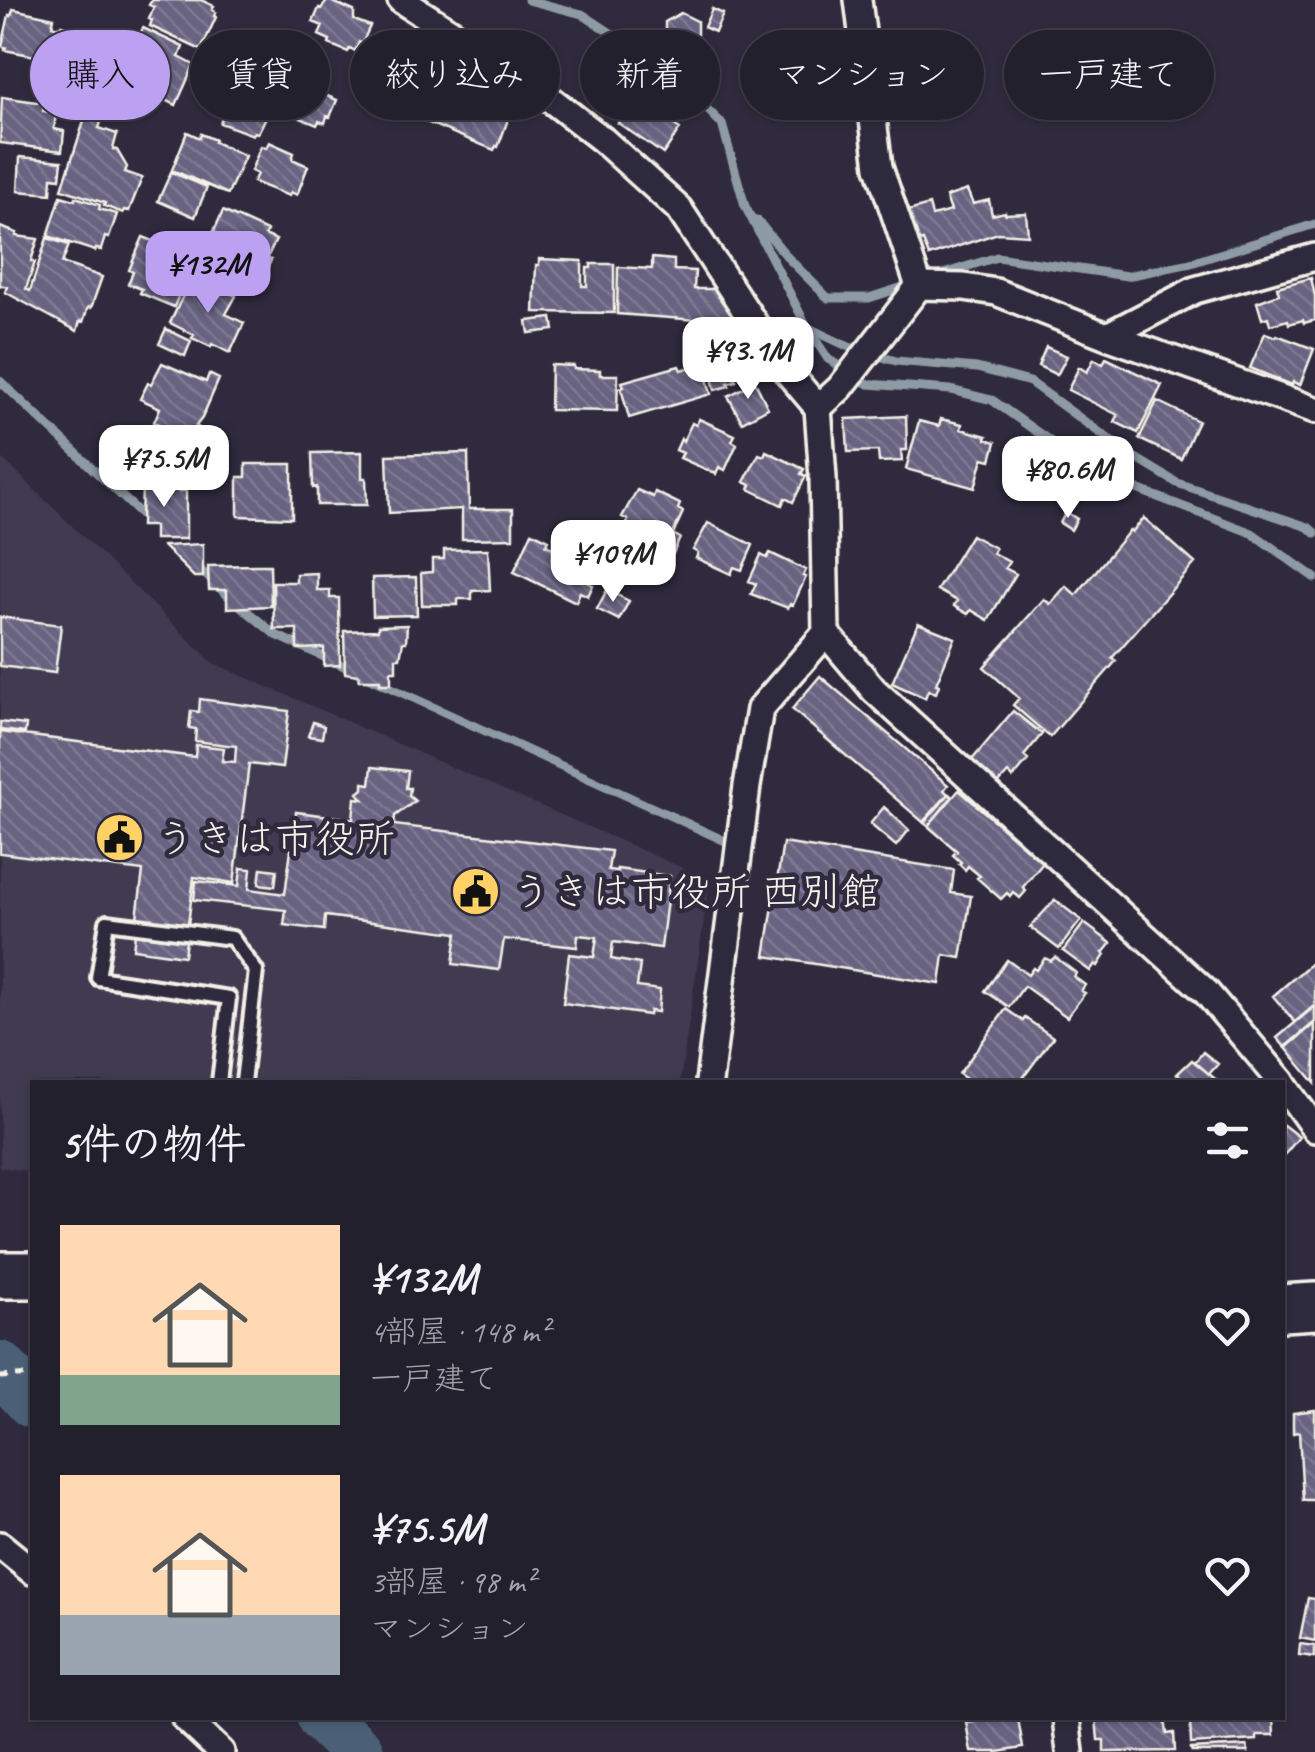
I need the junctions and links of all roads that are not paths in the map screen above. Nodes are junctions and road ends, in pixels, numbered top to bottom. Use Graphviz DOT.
graph roads {
  1 [pos="401,0"];
  2 [pos="858,0"];
  3 [pos="1315,257"];
  4 [pos="919,286"];
  5 [pos="1106,336"];
  6 [pos="818,408"];
  7 [pos="1315,410"];
  8 [pos="826,633"];
  9 [pos="220,1080"];
  10 [pos="244,1080"];
  11 [pos="708,1080"];
  12 [pos="1279,1080"];
  13 [pos="1285,1087"];
  14 [pos="1315,1129"];
  15 [pos="0,1275"];
  16 [pos="30,1275"];
  17 [pos="1315,1306"];
  18 [pos="1285,1308"];
  19 [pos="0,1545"];
  20 [pos="30,1569"];
  21 [pos="187,1720"];
  22 [pos="1066,1720"];
  23 [pos="221,1752"];
  24 [pos="1070,1752"];
  1 -- 6 [label="street"];
  2 -- 4 [label="street"];
  3 -- 5 [label="street"];
  4 -- 5 [label="street"];
  4 -- 6 [label="street"];
  5 -- 7 [label="street"];
  6 -- 8 [label="street"];
  8 -- 11 [label="street"];
  8 -- 12 [label="street"];
  9 -- 10 [label="lane"];
  13 -- 14 [label="street"];
  15 -- 16 [label="highway"];
  17 -- 18 [label="highway"];
  19 -- 20 [label="street"];
  21 -- 23 [label="street"];
  22 -- 24 [label="street"];
}
